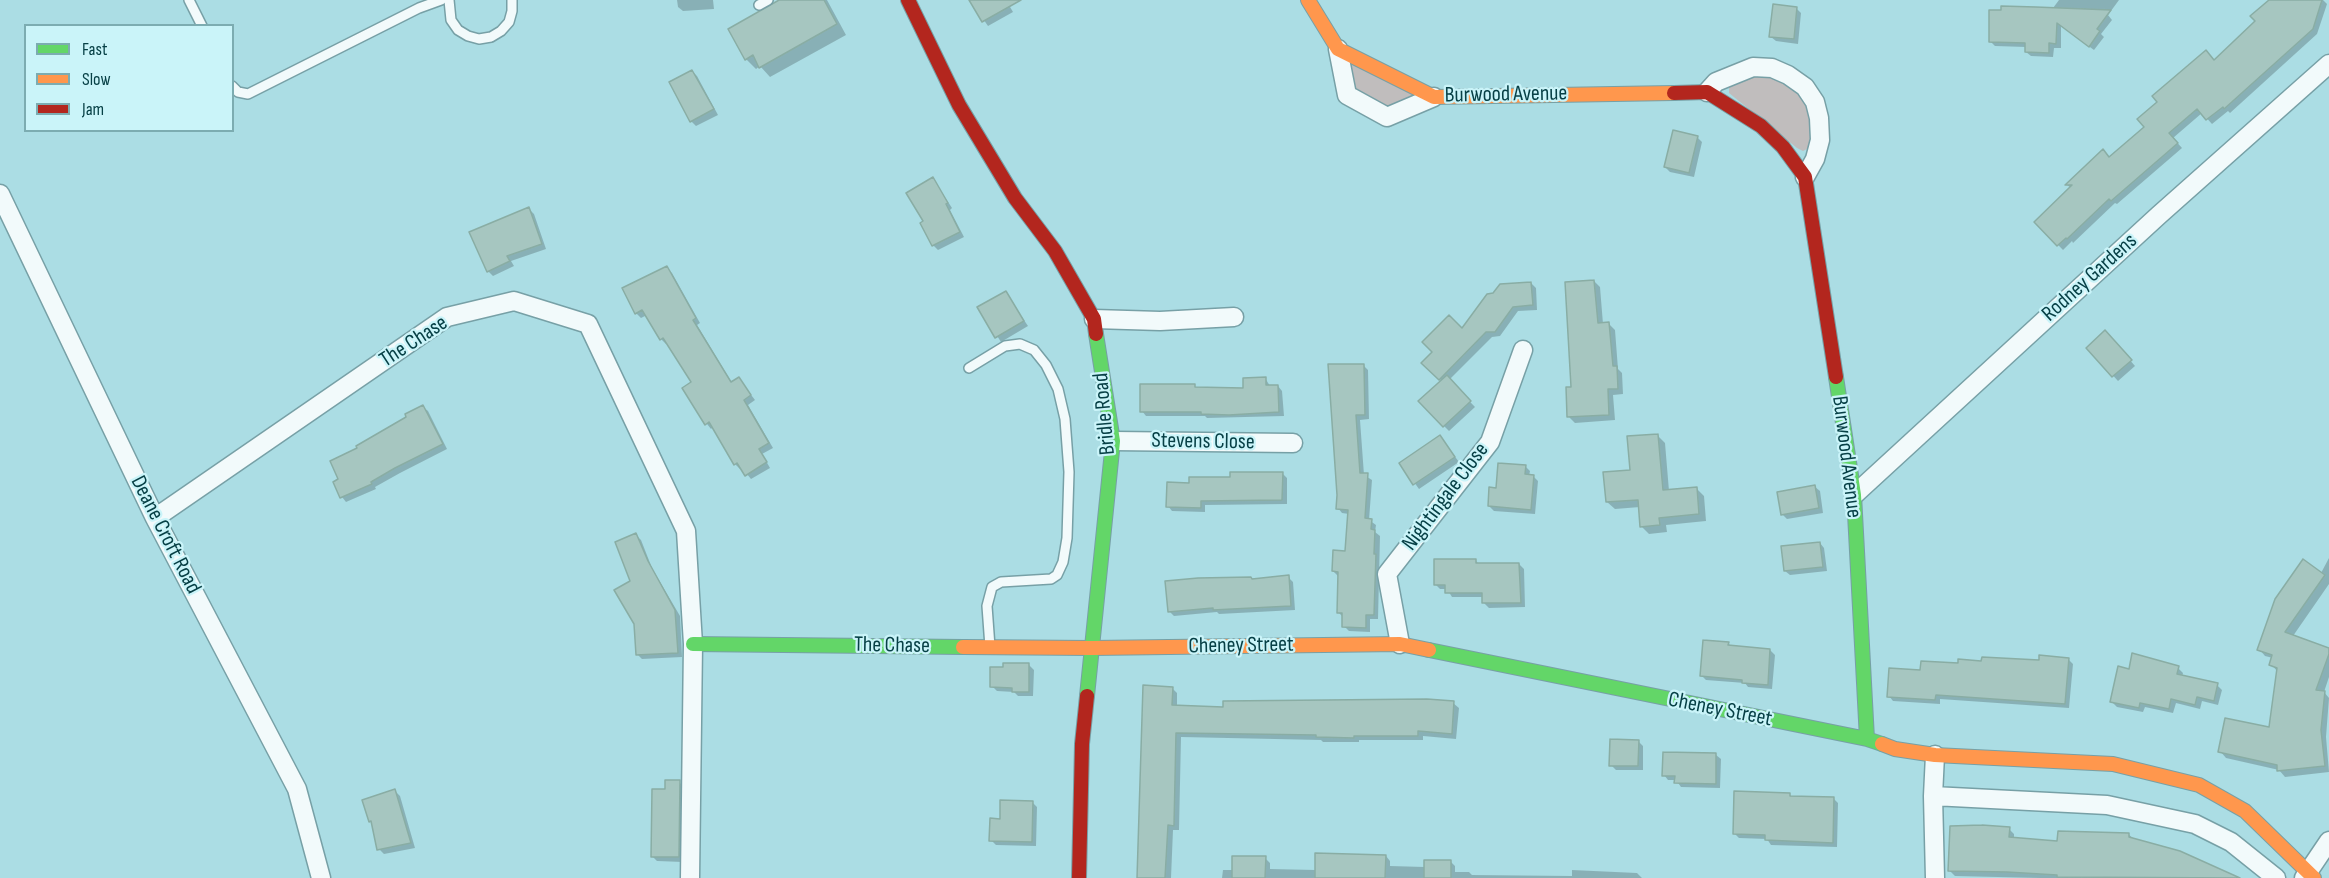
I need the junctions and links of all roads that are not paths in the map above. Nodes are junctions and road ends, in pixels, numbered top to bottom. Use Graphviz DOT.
graph roads {
  1 [pos="189,0"];
  2 [pos="441,0"];
  3 [pos="449,0"];
  4 [pos="512,0"];
  5 [pos="768,0"];
  6 [pos="908,0"];
  7 [pos="1308,0"];
  8 [pos="759,5"];
  9 [pos="201,24"];
  10 [pos="1338,49"];
  11 [pos="2329,64"];
  12 [pos="234,88"];
  13 [pos="1707,92"];
  14 [pos="1434,97"];
  15 [pos="1805,177"];
  16 [pos="0,194"];
  17 [pos="1234,317"];
  18 [pos="1094,320"];
  19 [pos="1523,350"];
  20 [pos="969,368"];
  21 [pos="1113,441"];
  22 [pos="1293,443"];
  23 [pos="1854,495"];
  24 [pos="155,518"];
  25 [pos="693,644"];
  26 [pos="1400,644"];
  27 [pos="990,647"];
  28 [pos="1092,648"];
  29 [pos="1867,740"];
  30 [pos="1935,756"];
  31 [pos="1933,796"];
  32 [pos="2329,841"];
  33 [pos="2309,876"];
  34 [pos="321,878"];
  35 [pos="690,878"];
  36 [pos="1079,878"];
  37 [pos="1935,878"];
  38 [pos="2276,878"];
  1 -- 9 [label="lane"];
  2 -- 12 [label="lane"];
  3 -- 4 [label="lane"];
  5 -- 8 [label="lane"];
  6 -- 18 [label="street, Bridle Road"];
  7 -- 10 [label="street"];
  10 -- 14 [label="street, Burwood Avenue"];
  10 -- 14 [label="street"];
  11 -- 23 [label="street, Rodney Gardens"];
  13 -- 14 [label="street, Burwood Avenue"];
  13 -- 15 [label="street, Burwood Avenue"];
  13 -- 15 [label="street"];
  15 -- 23 [label="street, Burwood Avenue"];
  16 -- 24 [label="street, Deane Croft Road"];
  17 -- 18 [label="street"];
  18 -- 21 [label="street, Bridle Road"];
  19 -- 26 [label="street, Nightingale Close"];
  20 -- 27 [label="lane"];
  21 -- 22 [label="street, Stevens Close"];
  21 -- 28 [label="street, Bridle Road"];
  23 -- 29 [label="street, Burwood Avenue"];
  24 -- 25 [label="street, The Chase"];
  24 -- 34 [label="street, Deane Croft Road"];
  25 -- 27 [label="street, The Chase"];
  25 -- 35 [label="street, The Chase"];
  26 -- 28 [label="street, Cheney Street"];
  26 -- 29 [label="street, Cheney Street"];
  27 -- 28 [label="street, The Chase"];
  28 -- 36 [label="street, Bridle Road"];
  29 -- 30 [label="street, Cheney Street"];
  30 -- 31 [label="street"];
  30 -- 33 [label="street, Cheney Street"];
  31 -- 37 [label="street"];
  31 -- 38 [label="street"];
  32 -- 33 [label="street"];
}
